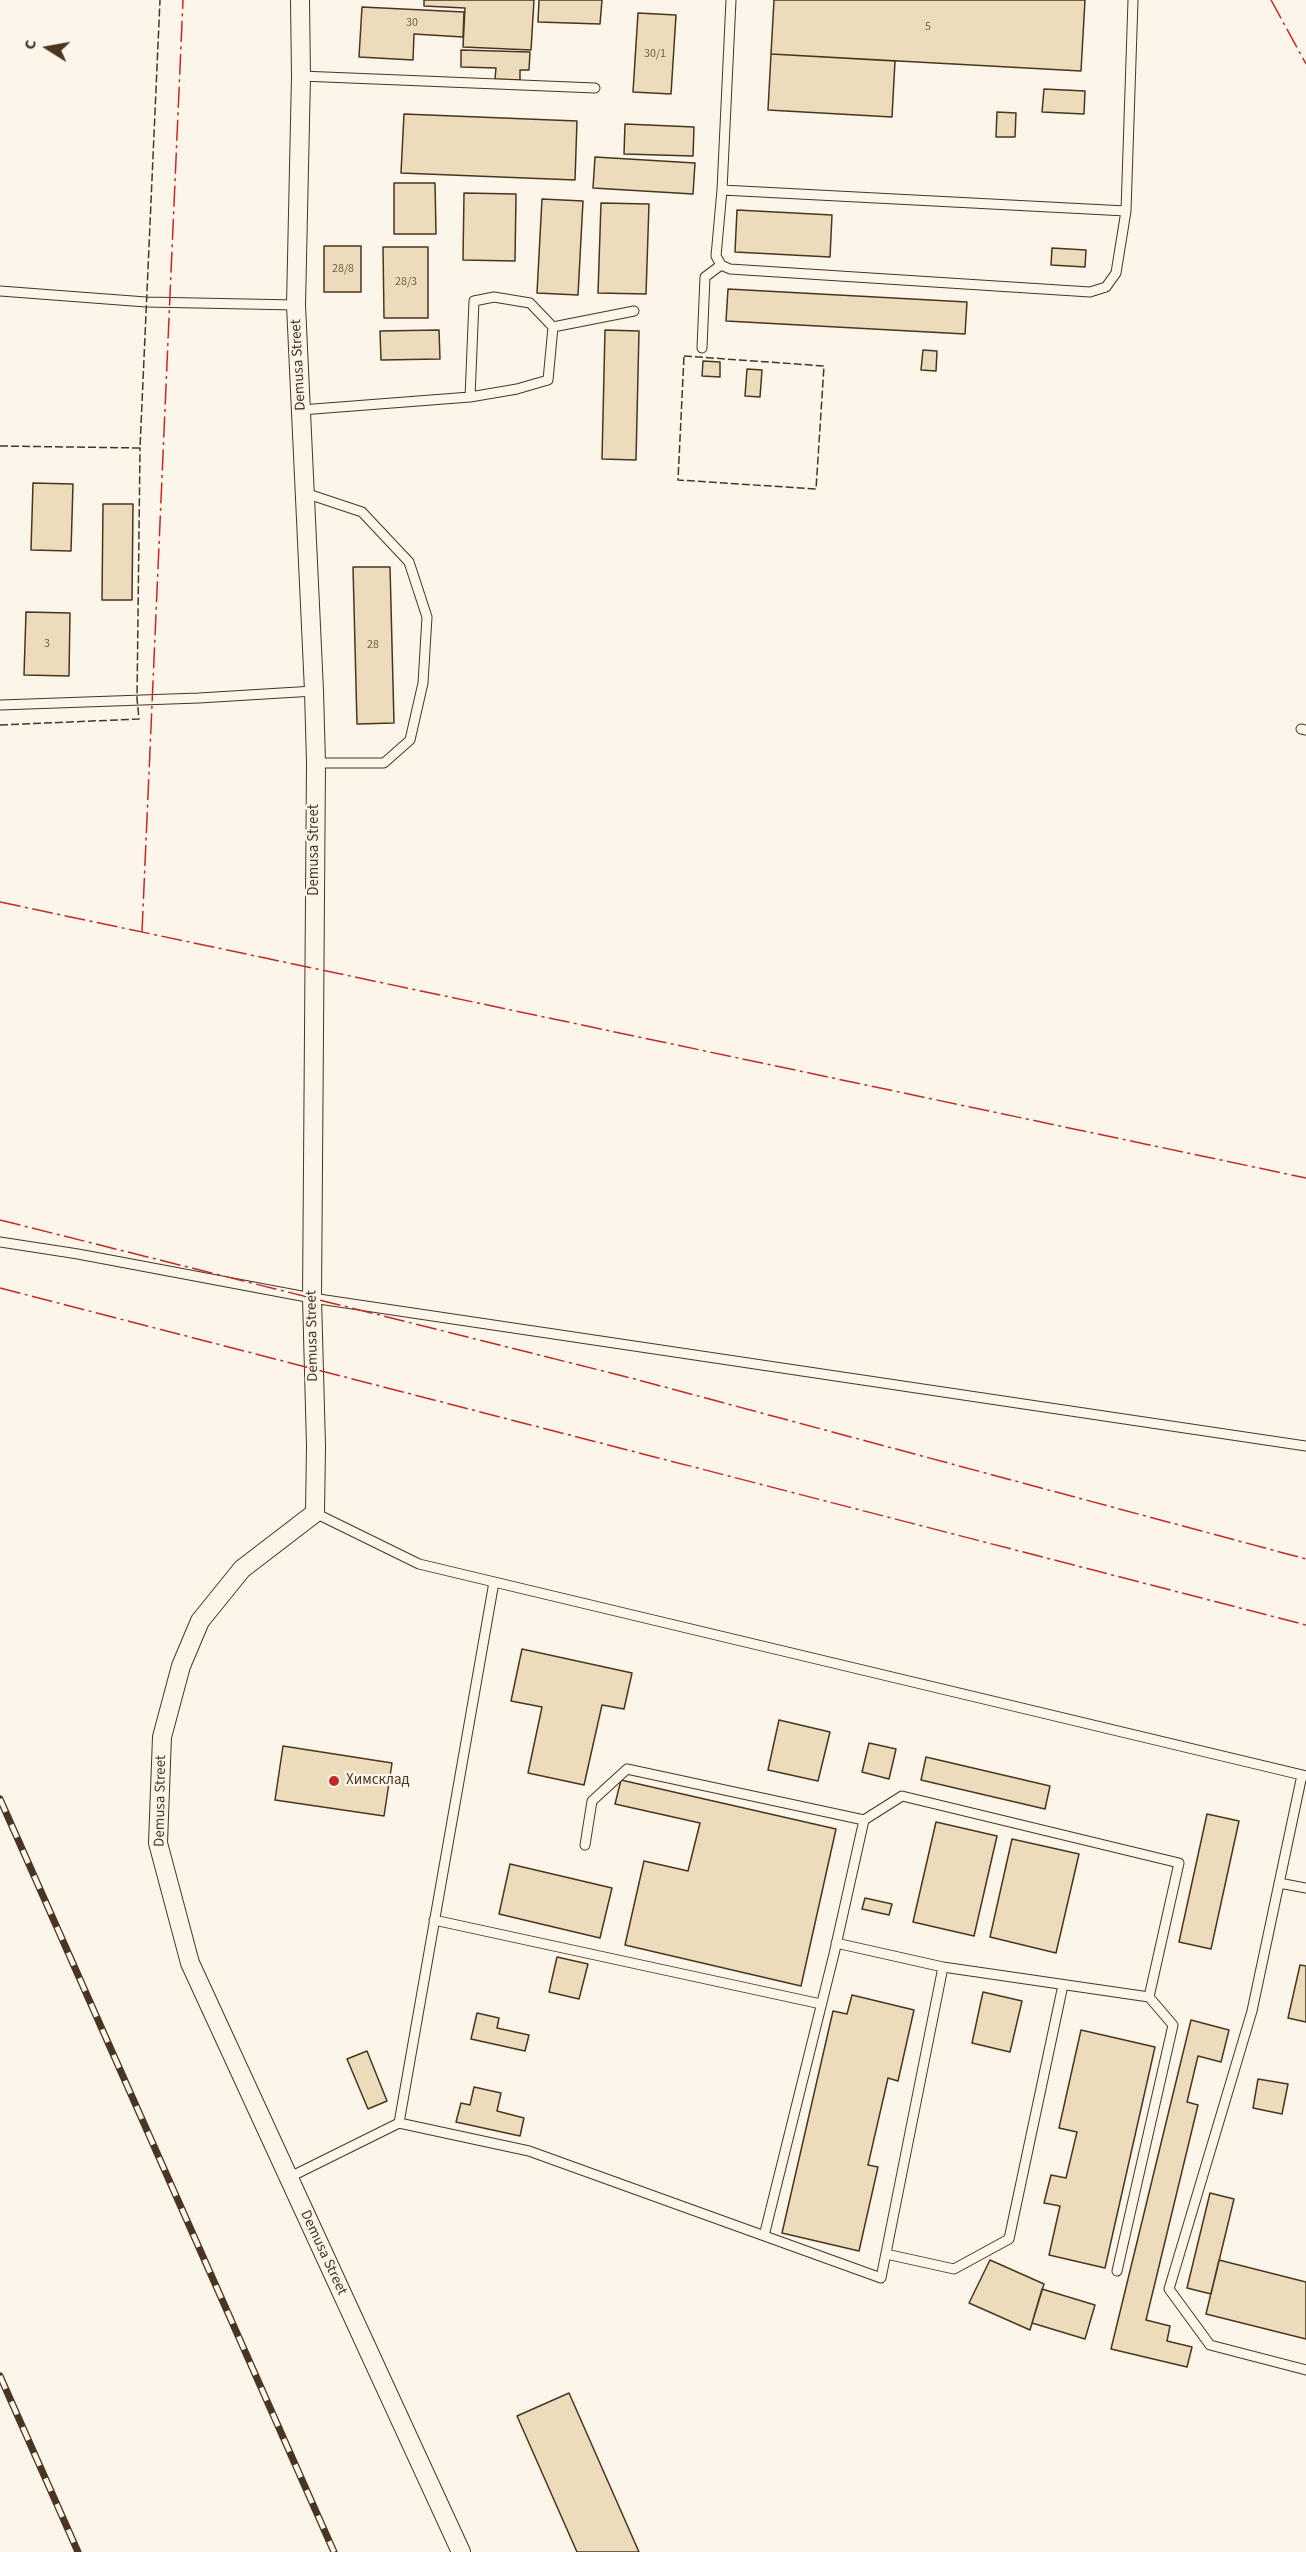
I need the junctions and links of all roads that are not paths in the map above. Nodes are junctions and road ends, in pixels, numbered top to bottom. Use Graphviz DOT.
graph roads {
  1 [pos="300,0"];
  2 [pos="730,0"];
  3 [pos="1133,0"];
  4 [pos="301,76"];
  5 [pos="595,88"];
  6 [pos="722,190"];
  7 [pos="1126,211"];
  8 [pos="721,265"];
  9 [pos="0,291"];
  10 [pos="296,305"];
  11 [pos="634,311"];
  12 [pos="553,327"];
  13 [pos="702,348"];
  14 [pos="470,397"];
  15 [pos="301,410"];
  16 [pos="305,493"];
  17 [pos="314,691"];
  18 [pos="0,705"];
  19 [pos="316,763"];
  20 [pos="0,1242"];
  21 [pos="312,1298"];
  22 [pos="1306,1446"];
  23 [pos="315,1513"];
  24 [pos="494,1582"];
  25 [pos="1304,1775"];
  26 [pos="864,1820"];
  27 [pos="585,1845"];
  28 [pos="1279,1883"];
  29 [pos="1306,1888"];
  30 [pos="434,1920"];
  31 [pos="836,1943"];
  32 [pos="943,1967"];
  33 [pos="1063,1985"];
  34 [pos="1149,1997"];
  35 [pos="822,2004"];
  36 [pos="399,2123"];
  37 [pos="288,2178"];
  38 [pos="764,2236"];
  39 [pos="886,2254"];
  40 [pos="1117,2271"];
  41 [pos="1306,2370"];
  42 [pos="461,2552"];
  1 -- 4 [label="street, Demusa Street"];
  2 -- 6 [label="lane"];
  3 -- 7 [label="lane"];
  4 -- 5 [label="lane"];
  4 -- 10 [label="street, Demusa Street"];
  6 -- 7 [label="lane"];
  6 -- 8 [label="lane"];
  7 -- 8 [label="lane"];
  8 -- 13 [label="lane"];
  9 -- 10 [label="lane"];
  10 -- 15 [label="street, Demusa Street"];
  11 -- 12 [label="lane"];
  12 -- 14 [label="lane"];
  12 -- 14 [label="lane"];
  14 -- 15 [label="lane"];
  15 -- 16 [label="street, Demusa Street"];
  16 -- 17 [label="street, Demusa Street"];
  16 -- 19 [label="lane"];
  17 -- 18 [label="lane"];
  17 -- 19 [label="street, Demusa Street"];
  19 -- 21 [label="street, Demusa Street"];
  20 -- 21 [label="lane"];
  21 -- 22 [label="lane"];
  21 -- 23 [label="street, Demusa Street"];
  23 -- 24 [label="lane"];
  23 -- 37 [label="street, Demusa Street"];
  24 -- 25 [label="lane"];
  24 -- 30 [label="lane"];
  25 -- 28 [label="lane"];
  26 -- 27 [label="lane"];
  26 -- 31 [label="lane"];
  26 -- 34 [label="lane"];
  28 -- 29 [label="lane"];
  28 -- 41 [label="lane"];
  30 -- 35 [label="lane"];
  30 -- 36 [label="lane"];
  31 -- 32 [label="lane"];
  31 -- 35 [label="lane"];
  32 -- 33 [label="lane"];
  32 -- 39 [label="lane"];
  33 -- 34 [label="lane"];
  33 -- 39 [label="lane"];
  34 -- 40 [label="lane"];
  35 -- 38 [label="lane"];
  36 -- 37 [label="lane"];
  36 -- 38 [label="lane"];
  37 -- 42 [label="street, Demusa Street"];
  38 -- 39 [label="lane"];
}
